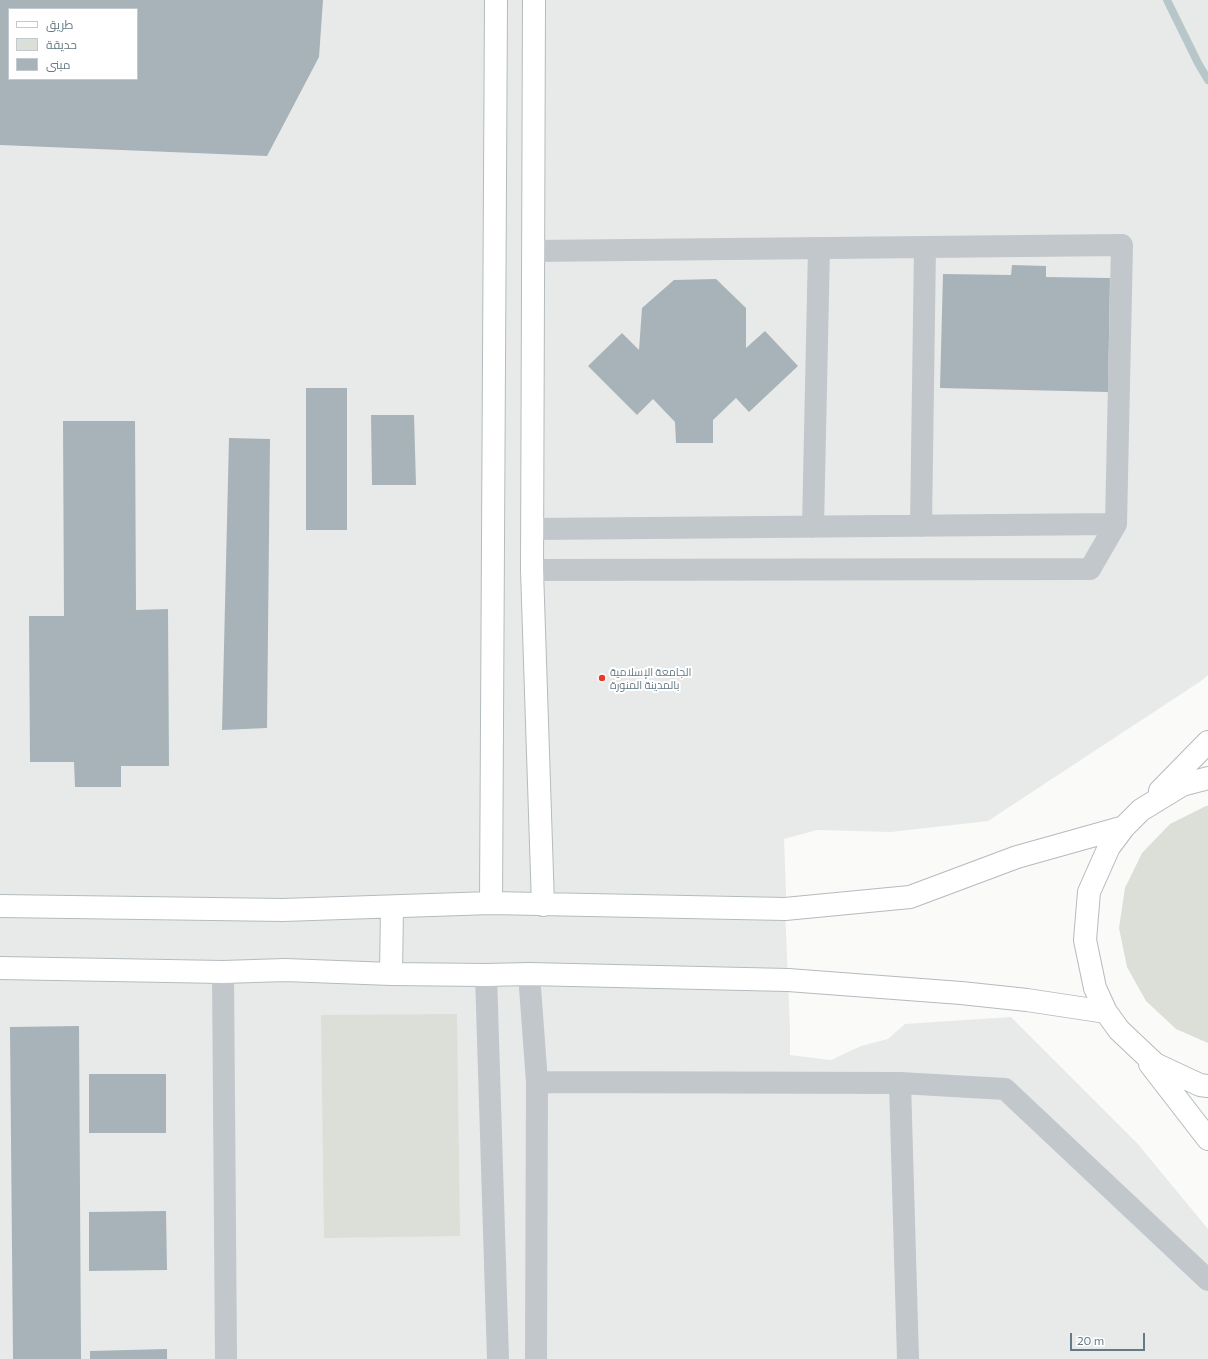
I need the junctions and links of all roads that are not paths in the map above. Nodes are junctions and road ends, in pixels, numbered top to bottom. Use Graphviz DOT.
graph roads {
  1 [pos="496,0"];
  2 [pos="534,0"];
  3 [pos="925,247"];
  4 [pos="819,248"];
  5 [pos="533,251"];
  6 [pos="1116,524"];
  7 [pos="921,526"];
  8 [pos="813,527"];
  9 [pos="532,529"];
  10 [pos="532,570"];
  11 [pos="1208,742"];
  12 [pos="1208,778"];
  13 [pos="1141,810"];
  14 [pos="1124,827"];
  15 [pos="491,903"];
  16 [pos="543,905"];
  17 [pos="0,906"];
  18 [pos="392,907"];
  19 [pos="0,968"];
  20 [pos="223,972"];
  21 [pos="390,974"];
  22 [pos="529,974"];
  23 [pos="486,975"];
  24 [pos="1106,1012"];
  25 [pos="1137,1047"];
  26 [pos="537,1082"];
  27 [pos="900,1083"];
  28 [pos="1208,1086"];
  29 [pos="1208,1139"];
  30 [pos="1208,1280"];
  31 [pos="226,1359"];
  32 [pos="498,1359"];
  33 [pos="536,1359"];
  34 [pos="908,1359"];
  1 -- 15 [label="main road"];
  2 -- 5 [label="main road"];
  3 -- 4 [label="street"];
  3 -- 6 [label="street"];
  3 -- 7 [label="street"];
  4 -- 5 [label="street"];
  4 -- 8 [label="street"];
  5 -- 9 [label="main road"];
  6 -- 7 [label="street"];
  6 -- 10 [label="street"];
  7 -- 8 [label="street"];
  8 -- 9 [label="street"];
  9 -- 10 [label="main road"];
  10 -- 16 [label="main road"];
  11 -- 13 [label="main road"];
  12 -- 13 [label="main road"];
  13 -- 14 [label="main road"];
  14 -- 16 [label="main road"];
  14 -- 24 [label="main road"];
  15 -- 16 [label="main road"];
  15 -- 18 [label="main road"];
  17 -- 18 [label="main road"];
  18 -- 21 [label="main road"];
  19 -- 20 [label="main road"];
  20 -- 21 [label="main road"];
  20 -- 31 [label="street"];
  21 -- 23 [label="main road"];
  22 -- 23 [label="main road"];
  22 -- 24 [label="main road"];
  22 -- 26 [label="street"];
  23 -- 32 [label="street"];
  24 -- 25 [label="main road"];
  25 -- 28 [label="main road"];
  25 -- 29 [label="main road"];
  26 -- 27 [label="street"];
  26 -- 33 [label="street"];
  27 -- 30 [label="street"];
  27 -- 34 [label="street"];
}
